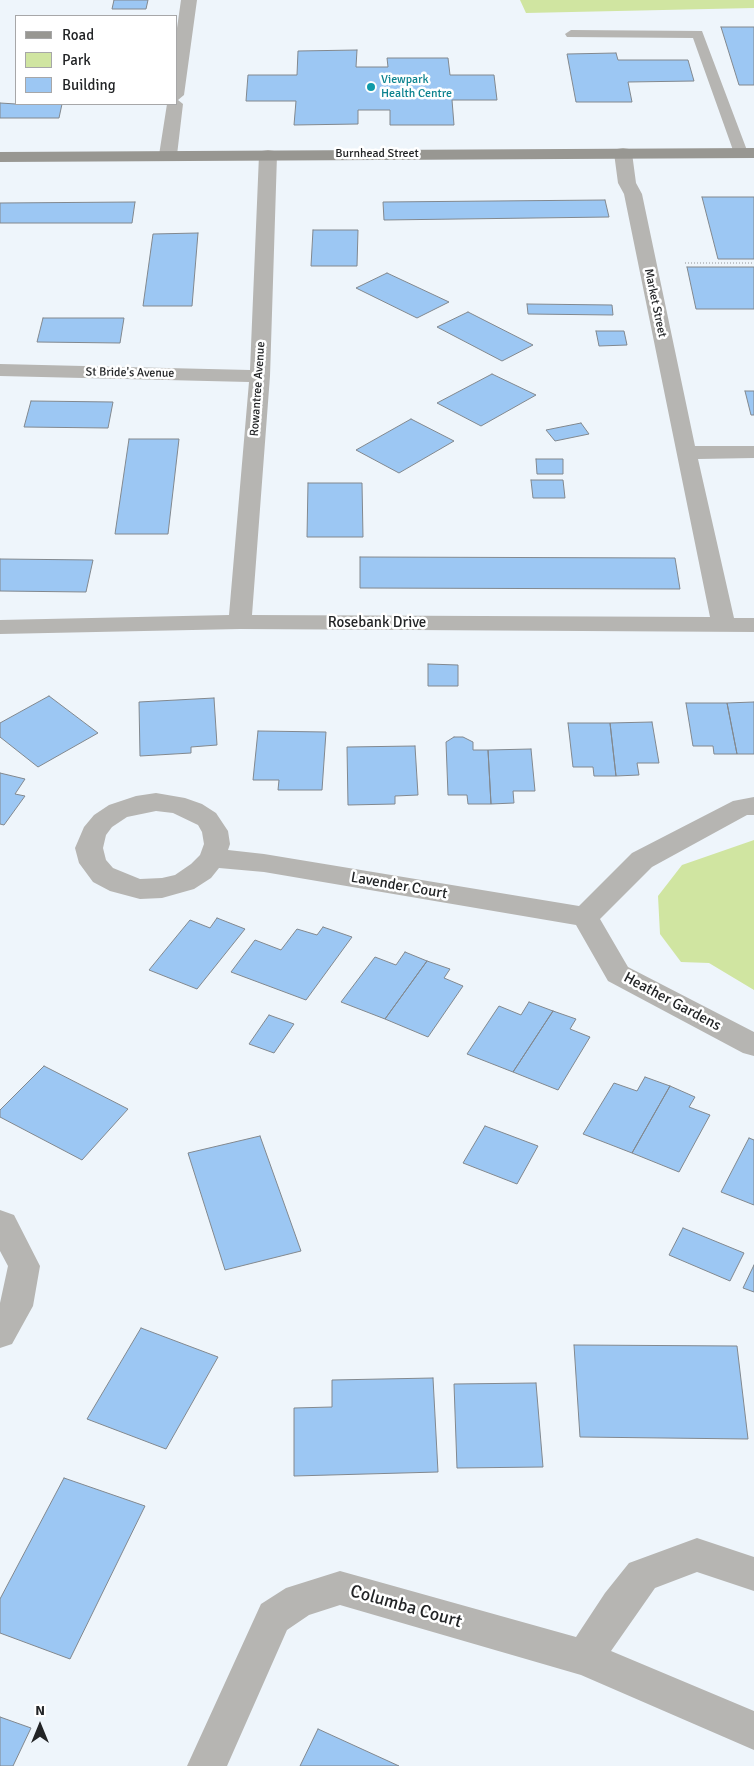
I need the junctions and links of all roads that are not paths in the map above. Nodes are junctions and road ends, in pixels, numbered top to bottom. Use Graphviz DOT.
graph roads {
  1 [pos="189,0"];
  2 [pos="571,34"];
  3 [pos="178,80"];
  4 [pos="175,105"];
  5 [pos="623,153"];
  6 [pos="747,153"];
  7 [pos="168,155"];
  8 [pos="268,155"];
  9 [pos="0,157"];
  10 [pos="0,370"];
  11 [pos="260,376"];
  12 [pos="754,452"];
  13 [pos="686,453"];
  14 [pos="240,622"];
  15 [pos="724,625"];
  16 [pos="754,625"];
  17 [pos="0,627"];
  18 [pos="754,806"];
  19 [pos="212,858"];
  20 [pos="585,917"];
  21 [pos="754,1045"];
  22 [pos="0,1223"];
  23 [pos="0,1334"];
  24 [pos="754,1574"];
  25 [pos="584,1658"];
  26 [pos="754,1731"];
  27 [pos="207,1766"];
  1 -- 3 [label="street"];
  2 -- 6 [label="lane"];
  4 -- 7 [label="street"];
  5 -- 6 [label="street, Burnhead Street"];
  5 -- 8 [label="street, Burnhead Street"];
  5 -- 13 [label="street, Market Street"];
  7 -- 8 [label="street, Burnhead Street"];
  7 -- 9 [label="street, Burnhead Street"];
  8 -- 11 [label="street, Rowantree Avenue"];
  10 -- 11 [label="street, St Bride's Avenue"];
  11 -- 14 [label="street, Rowantree Avenue"];
  12 -- 13 [label="street"];
  13 -- 15 [label="street, Market Street"];
  14 -- 15 [label="street, Rosebank Drive"];
  14 -- 17 [label="street, Rosebank Drive"];
  15 -- 16 [label="street, Rosebank Drive"];
  18 -- 20 [label="street"];
  19 -- 19 [label="street"];
  19 -- 20 [label="street, Lavender Court"];
  20 -- 21 [label="street, Heather Gardens"];
  22 -- 23 [label="street"];
  24 -- 25 [label="street"];
  25 -- 26 [label="street, Columba Court"];
  25 -- 27 [label="street, Columba Court"];
}
